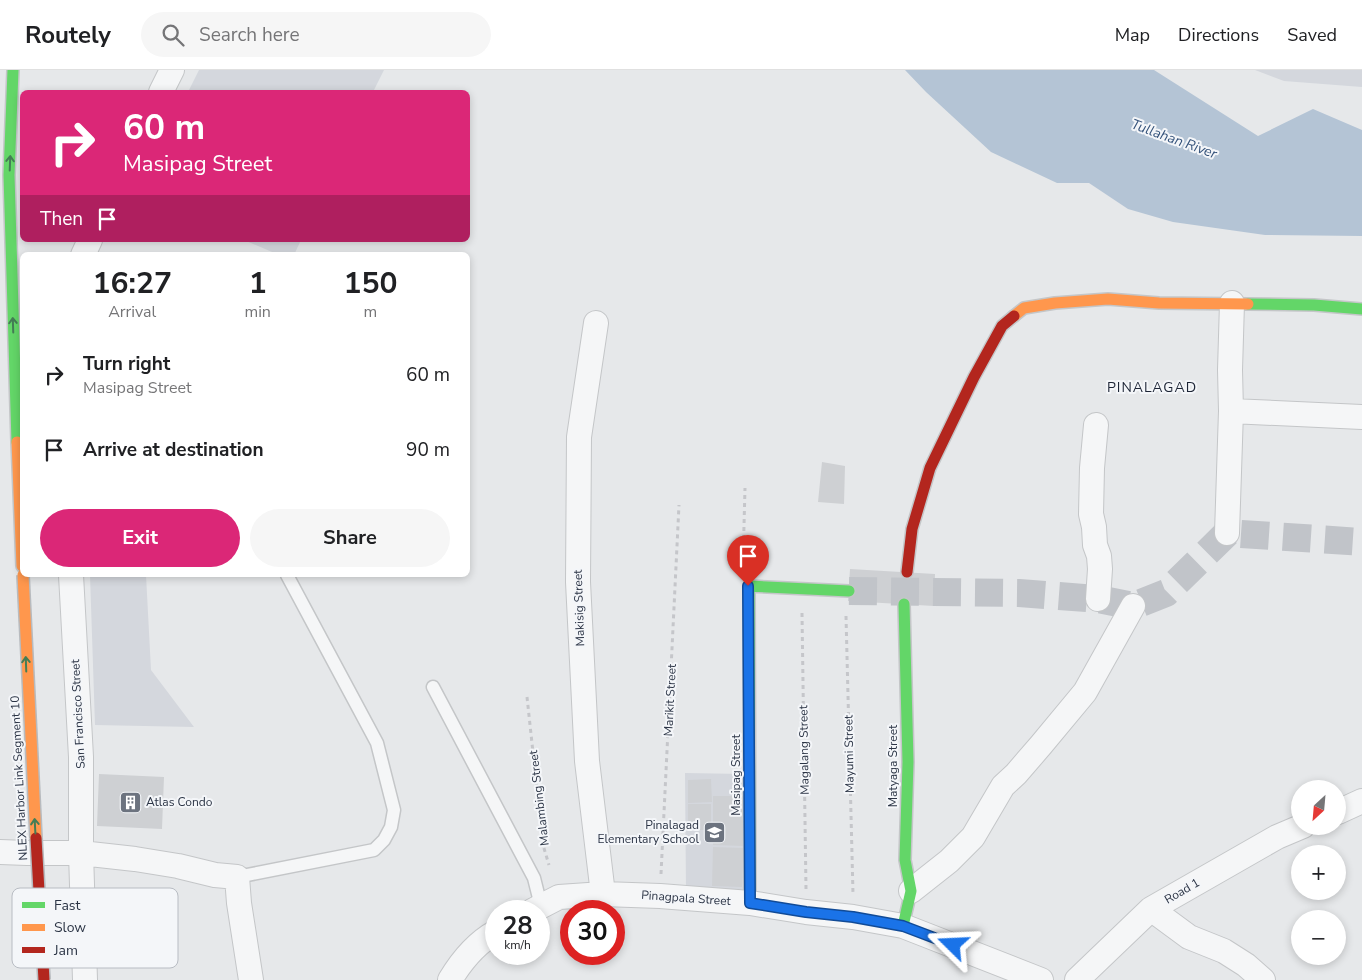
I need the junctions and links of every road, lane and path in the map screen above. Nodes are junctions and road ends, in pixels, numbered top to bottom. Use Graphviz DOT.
graph roads {
  1 [pos="13,70"];
  2 [pos="172,70"];
  3 [pos="162,90"];
  4 [pos="1232,303"];
  5 [pos="1362,309"];
  6 [pos="596,323"];
  7 [pos="1231,410"];
  8 [pos="1362,417"];
  9 [pos="1096,425"];
  10 [pos="745,488"];
  11 [pos="679,505"];
  12 [pos="20,511"];
  13 [pos="1227,533"];
  14 [pos="907,572"];
  15 [pos="23,577"];
  16 [pos="71,577"];
  17 [pos="288,577"];
  18 [pos="748,586"];
  19 [pos="801,588"];
  20 [pos="847,591"];
  21 [pos="1098,600"];
  22 [pos="904,604"];
  23 [pos="1133,606"];
  24 [pos="433,688"];
  25 [pos="527,697"];
  26 [pos="1362,801"];
  27 [pos="1346,808"];
  28 [pos="1291,831"];
  29 [pos="0,852"];
  30 [pos="80,853"];
  31 [pos="236,877"];
  32 [pos="39,888"];
  33 [pos="81,888"];
  34 [pos="911,891"];
  35 [pos="602,894"];
  36 [pos="660,896"];
  37 [pos="542,900"];
  38 [pos="544,900"];
  39 [pos="750,903"];
  40 [pos="550,904"];
  41 [pos="1151,909"];
  42 [pos="806,912"];
  43 [pos="853,917"];
  44 [pos="903,926"];
  45 [pos="485,938"];
  46 [pos="251,980"];
  47 [pos="450,980"];
  48 [pos="1041,980"];
  49 [pos="1077,980"];
  50 [pos="1263,980"];
  12 -- 1 [label="main road, one-way"];
  2 -- 3 [label="street"];
  4 -- 5 [label="main road"];
  4 -- 7 [label="street"];
  4 -- 14 [label="main road"];
  6 -- 35 [label="street, Makisig Street"];
  7 -- 8 [label="street"];
  7 -- 13 [label="street"];
  9 -- 21 [label="street"];
  10 -- 18 [label="path"];
  11 -- 36 [label="path, Marikit Street"];
  32 -- 15 [label="main road, NLEX Harbor Link Segment 10, one-way, bridge"];
  16 -- 30 [label="street, San Francisco Street"];
  17 -- 31 [label="lane"];
  18 -- 19 [label="main road"];
  18 -- 39 [label="main road, Masipag Street"];
  19 -- 20 [label="main road"];
  19 -- 42 [label="path, Magalang Street"];
  20 -- 43 [label="path, Mayumi Street"];
  22 -- 34 [label="main road, Matyaga Street"];
  23 -- 34 [label="street"];
  24 -- 37 [label="lane"];
  25 -- 38 [label="path, Malambing Street"];
  26 -- 27 [label="street"];
  28 -- 41 [label="street, Road 1"];
  29 -- 30 [label="street"];
  30 -- 31 [label="street"];
  30 -- 33 [label="street, San Francisco Street"];
  31 -- 46 [label="street"];
  34 -- 44 [label="main road, Matyaga Street"];
  35 -- 36 [label="street, Pinagpala Street"];
  35 -- 40 [label="street, Pinagpala Street"];
  36 -- 39 [label="street, Pinagpala Street"];
  39 -- 42 [label="street, Pinagpala Street"];
  41 -- 49 [label="street, Road 1"];
  41 -- 50 [label="street"];
  42 -- 43 [label="street, Pinagpala Street"];
  43 -- 44 [label="street, Pinagpala Street"];
  44 -- 48 [label="street, Pinagpala Street"];
  45 -- 47 [label="street"];
}
